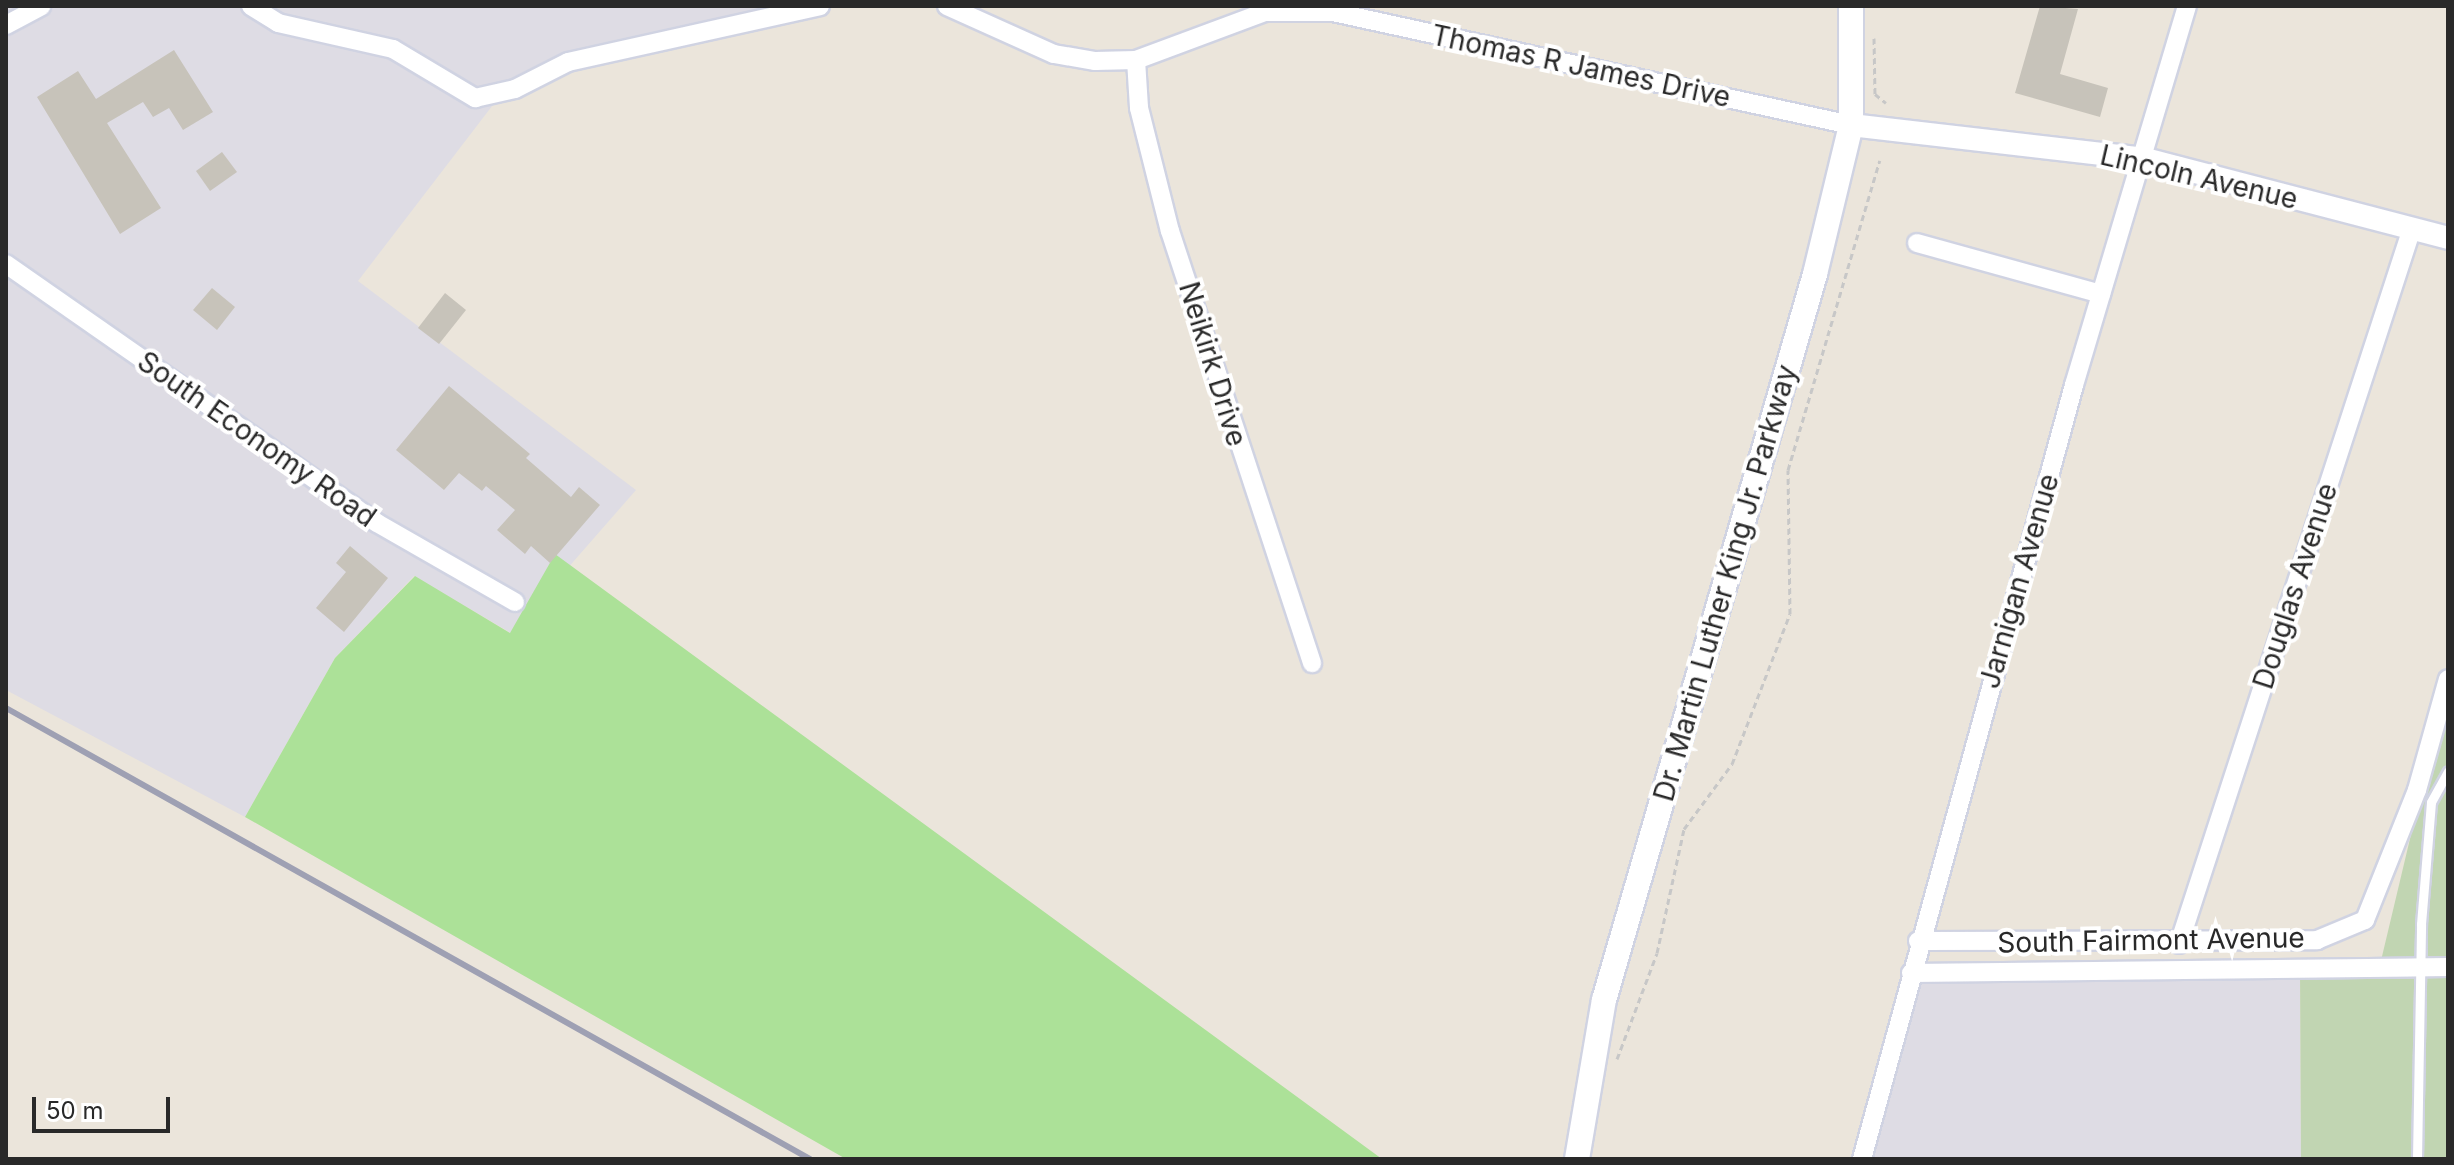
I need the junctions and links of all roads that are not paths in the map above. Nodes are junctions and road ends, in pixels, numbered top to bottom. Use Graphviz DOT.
graph roads {
  1 [pos="41,6"];
  2 [pos="251,6"];
  3 [pos="820,6"];
  4 [pos="947,6"];
  5 [pos="1851,6"];
  6 [pos="2187,6"];
  7 [pos="6,25"];
  8 [pos="1136,60"];
  9 [pos="1851,125"];
  10 [pos="2145,159"];
  11 [pos="2412,228"];
  12 [pos="2448,238"];
  13 [pos="1917,243"];
  14 [pos="6,264"];
  15 [pos="2101,294"];
  16 [pos="515,602"];
  17 [pos="1312,663"];
  18 [pos="2448,679"];
  19 [pos="2448,771"];
  20 [pos="1918,941"];
  21 [pos="2179,944"];
  22 [pos="2448,967"];
  23 [pos="2422,968"];
  24 [pos="1911,973"];
  25 [pos="1577,1159"];
  26 [pos="1862,1159"];
  27 [pos="2417,1159"];
  1 -- 7 [label="street"];
  2 -- 3 [label="street"];
  4 -- 8 [label="street, Thomas R James Drive"];
  5 -- 9 [label="main road, Dr. Martin Luther King Jr. Parkway"];
  6 -- 10 [label="street, Jarnigan Avenue"];
  8 -- 9 [label="street, Thomas R James Drive"];
  8 -- 17 [label="street, Neikirk Drive"];
  9 -- 10 [label="street, Lincoln Avenue"];
  9 -- 25 [label="main road, Dr. Martin Luther King Jr. Parkway"];
  10 -- 11 [label="street, Lincoln Avenue"];
  10 -- 15 [label="street, Jarnigan Avenue"];
  11 -- 12 [label="street, Lincoln Avenue"];
  11 -- 21 [label="street, Douglas Avenue"];
  13 -- 15 [label="street"];
  14 -- 16 [label="street, South Economy Road"];
  15 -- 20 [label="street, Jarnigan Avenue"];
  18 -- 21 [label="street, South Fairmont Avenue"];
  19 -- 23 [label="lane"];
  20 -- 21 [label="street, South Fairmont Avenue"];
  20 -- 24 [label="street, Jarnigan Avenue"];
  22 -- 23 [label="street"];
  23 -- 24 [label="street"];
  23 -- 27 [label="lane"];
  24 -- 26 [label="street, Jarnigan Avenue"];
}
